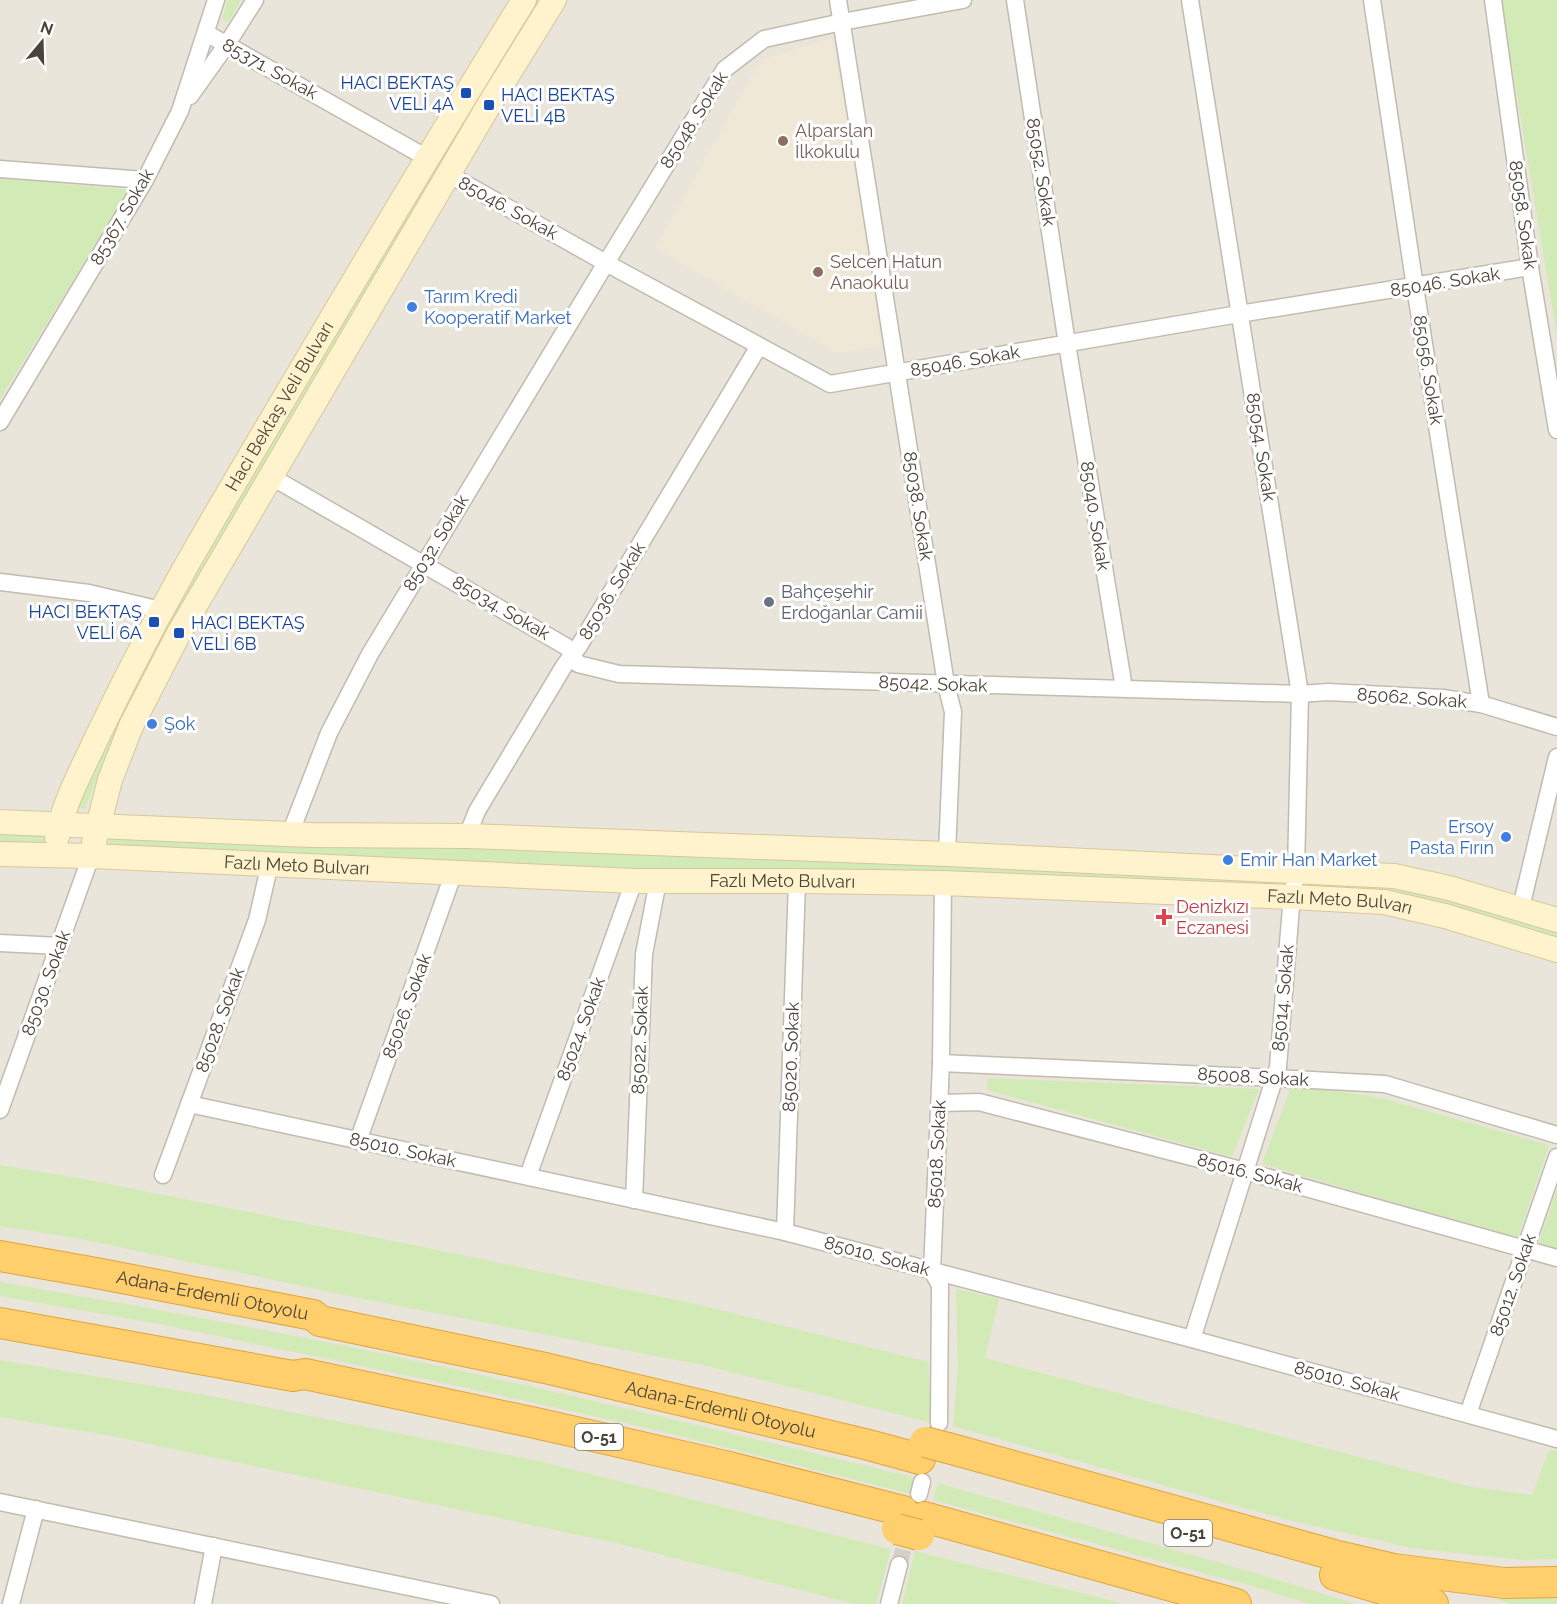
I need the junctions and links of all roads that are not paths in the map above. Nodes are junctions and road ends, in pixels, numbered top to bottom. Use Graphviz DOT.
graph roads {
  1 [pos="216,0"];
  2 [pos="255,0"];
  3 [pos="524,0"];
  4 [pos="554,0"];
  5 [pos="838,0"];
  6 [pos="963,0"];
  7 [pos="1015,0"];
  8 [pos="1190,0"];
  9 [pos="1372,0"];
  10 [pos="1493,0"];
  11 [pos="842,22"];
  12 [pos="206,33"];
  13 [pos="228,44"];
  14 [pos="180,111"];
  15 [pos="427,158"];
  16 [pos="0,169"];
  17 [pos="448,174"];
  18 [pos="145,180"];
  19 [pos="606,263"];
  20 [pos="1530,267"];
  21 [pos="1415,287"];
  22 [pos="1239,314"];
  23 [pos="1067,344"];
  24 [pos="759,346"];
  25 [pos="897,373"];
  26 [pos="0,422"];
  27 [pos="1557,430"];
  28 [pos="270,476"];
  29 [pos="424,564"];
  30 [pos="0,582"];
  31 [pos="161,610"];
  32 [pos="573,655"];
  33 [pos="946,684"];
  34 [pos="1124,688"];
  35 [pos="1300,694"];
  36 [pos="1481,704"];
  37 [pos="1557,727"];
  38 [pos="1557,757"];
  39 [pos="0,822"];
  40 [pos="59,824"];
  41 [pos="98,826"];
  42 [pos="290,834"];
  43 [pos="467,836"];
  44 [pos="0,854"];
  45 [pos="947,854"];
  46 [pos="53,855"];
  47 [pos="91,856"];
  48 [pos="270,863"];
  49 [pos="1296,871"];
  50 [pos="454,872"];
  51 [pos="634,881"];
  52 [pos="658,881"];
  53 [pos="797,881"];
  54 [pos="943,883"];
  55 [pos="1292,897"];
  56 [pos="1519,909"];
  57 [pos="1557,920"];
  58 [pos="0,943"];
  59 [pos="60,946"];
  60 [pos="1557,950"];
  61 [pos="941,1063"];
  62 [pos="1275,1078"];
  63 [pos="2,1093"];
  64 [pos="940,1102"];
  65 [pos="189,1104"];
  66 [pos="0,1110"];
  67 [pos="1557,1135"];
  68 [pos="358,1141"];
  69 [pos="1557,1156"];
  70 [pos="1245,1171"];
  71 [pos="163,1175"];
  72 [pos="528,1176"];
  73 [pos="634,1200"];
  74 [pos="785,1232"];
  75 [pos="1525,1250"];
  76 [pos="0,1256"];
  77 [pos="1557,1258"];
  78 [pos="932,1270"];
  79 [pos="0,1323"];
  80 [pos="1192,1339"];
  81 [pos="1468,1414"];
  82 [pos="1557,1439"];
  83 [pos="923,1482"];
  84 [pos="0,1502"];
  85 [pos="36,1509"];
  86 [pos="214,1546"];
  87 [pos="899,1565"];
  88 [pos="1557,1582"];
  89 [pos="10,1604"];
  90 [pos="203,1604"];
  91 [pos="491,1604"];
  92 [pos="889,1604"];
  93 [pos="1165,1604"];
  94 [pos="1236,1604"];
  95 [pos="1433,1604"];
  1 -- 12 [label="street, 85367. Sokak"];
  2 -- 13 [label="street"];
  3 -- 15 [label="main road, Haci Bektaş Veli Bulvarı"];
  4 -- 17 [label="main road, Haci Bektaş Veli Bulvarı"];
  5 -- 11 [label="street, 85038. Sokak"];
  6 -- 11 [label="street, 85048. Sokak"];
  7 -- 23 [label="street, 85052. Sokak"];
  8 -- 22 [label="street, 85054. Sokak"];
  9 -- 21 [label="street, 85056. Sokak"];
  10 -- 20 [label="street, 85058. Sokak"];
  11 -- 19 [label="street, 85048. Sokak"];
  11 -- 25 [label="street, 85038. Sokak"];
  12 -- 13 [label="street, 85371. Sokak"];
  12 -- 14 [label="street, 85367. Sokak"];
  13 -- 14 [label="street"];
  13 -- 15 [label="street, 85371. Sokak"];
  14 -- 18 [label="street, 85367. Sokak"];
  15 -- 31 [label="main road, Haci Bektaş Veli Bulvarı"];
  16 -- 18 [label="street"];
  17 -- 19 [label="street, 85046. Sokak"];
  17 -- 28 [label="main road, Haci Bektaş Veli Bulvarı"];
  18 -- 26 [label="street, 85367. Sokak"];
  19 -- 24 [label="street, 85046. Sokak"];
  19 -- 29 [label="street, 85032. Sokak"];
  20 -- 21 [label="street, 85046. Sokak"];
  20 -- 27 [label="street, 85058. Sokak"];
  21 -- 22 [label="street, 85046. Sokak"];
  21 -- 36 [label="street, 85056. Sokak"];
  22 -- 23 [label="street, 85046. Sokak"];
  22 -- 35 [label="street, 85054. Sokak"];
  23 -- 25 [label="street, 85046. Sokak"];
  23 -- 34 [label="street, 85040. Sokak"];
  24 -- 25 [label="street, 85046. Sokak"];
  24 -- 32 [label="street, 85036. Sokak"];
  25 -- 33 [label="street, 85038. Sokak"];
  28 -- 29 [label="street, 85034. Sokak"];
  28 -- 41 [label="main road, Haci Bektaş Veli Bulvarı"];
  29 -- 32 [label="street, 85034. Sokak"];
  29 -- 42 [label="street, 85032. Sokak"];
  30 -- 31 [label="street"];
  31 -- 40 [label="main road, Haci Bektaş Veli Bulvarı"];
  32 -- 33 [label="street, 85042. Sokak"];
  32 -- 43 [label="street, 85036. Sokak"];
  33 -- 34 [label="street, 85042. Sokak"];
  33 -- 45 [label="street, 85038. Sokak"];
  34 -- 35 [label="street, 85042. Sokak"];
  35 -- 36 [label="street, 85062. Sokak"];
  35 -- 49 [label="street, 85054. Sokak"];
  36 -- 37 [label="street, 85062. Sokak"];
  38 -- 56 [label="street"];
  39 -- 40 [label="main road, Fazlı Meto Bulvarı"];
  40 -- 41 [label="main road, Fazlı Meto Bulvarı"];
  40 -- 46 [label="main road, Haci Bektaş Veli Bulvarı"];
  41 -- 42 [label="main road, Fazlı Meto Bulvarı"];
  41 -- 47 [label="main road, Haci Bektaş Veli Bulvarı"];
  42 -- 43 [label="main road, Fazlı Meto Bulvarı"];
  43 -- 45 [label="main road, Fazlı Meto Bulvarı"];
  44 -- 46 [label="main road, Fazlı Meto Bulvarı"];
  45 -- 49 [label="main road, Fazlı Meto Bulvarı"];
  46 -- 47 [label="main road, Fazlı Meto Bulvarı"];
  47 -- 48 [label="main road, Fazlı Meto Bulvarı"];
  47 -- 59 [label="street, 85030. Sokak"];
  48 -- 50 [label="main road, Fazlı Meto Bulvarı"];
  48 -- 65 [label="street, 85028. Sokak"];
  49 -- 55 [label="street, 85054. Sokak"];
  49 -- 56 [label="main road, Fazlı Meto Bulvarı"];
  50 -- 51 [label="main road, Fazlı Meto Bulvarı"];
  50 -- 68 [label="street, 85026. Sokak"];
  51 -- 52 [label="main road, Fazlı Meto Bulvarı"];
  51 -- 72 [label="street, 85024. Sokak"];
  52 -- 53 [label="main road, Fazlı Meto Bulvarı"];
  52 -- 73 [label="street, 85022. Sokak"];
  53 -- 54 [label="main road, Fazlı Meto Bulvarı"];
  53 -- 74 [label="street, 85020. Sokak"];
  54 -- 55 [label="main road, Fazlı Meto Bulvarı"];
  54 -- 61 [label="street, 85018. Sokak"];
  55 -- 60 [label="main road, Fazlı Meto Bulvarı"];
  55 -- 62 [label="street, 85014. Sokak"];
  56 -- 57 [label="main road, Fazlı Meto Bulvarı"];
  58 -- 59 [label="street"];
  59 -- 63 [label="street, 85030. Sokak"];
  61 -- 62 [label="street, 85008. Sokak"];
  61 -- 64 [label="street, 85018. Sokak"];
  62 -- 67 [label="street, 85008. Sokak"];
  62 -- 70 [label="street, 85014. Sokak"];
  63 -- 66 [label="street, 85030. Sokak"];
  64 -- 70 [label="street, 85016. Sokak"];
  64 -- 78 [label="street, 85018. Sokak"];
  65 -- 68 [label="street, 85010. Sokak"];
  65 -- 71 [label="street, 85028. Sokak"];
  68 -- 72 [label="street, 85010. Sokak"];
  69 -- 75 [label="street, 85012. Sokak"];
  70 -- 75 [label="street, 85016. Sokak"];
  70 -- 80 [label="street, 85014. Sokak"];
  72 -- 73 [label="street, 85010. Sokak"];
  73 -- 74 [label="street, 85010. Sokak"];
  74 -- 78 [label="street, 85010. Sokak"];
  75 -- 77 [label="street, 85016. Sokak"];
  75 -- 81 [label="street, 85012. Sokak"];
  76 -- 83 [label="highway, Adana-Erdemli Otoyolu / O-51"];
  78 -- 80 [label="street, 85010. Sokak"];
  78 -- 83 [label="street, 85018. Sokak"];
  79 -- 83 [label="highway"];
  80 -- 81 [label="street, 85010. Sokak"];
  81 -- 82 [label="street, 85010. Sokak"];
  83 -- 88 [label="highway"];
  83 -- 93 [label="highway"];
  83 -- 94 [label="highway, Adana-Erdemli Otoyolu / O-51"];
  83 -- 95 [label="highway, Adana-Erdemli Otoyolu / O-51"];
  84 -- 85 [label="street"];
  85 -- 86 [label="street"];
  85 -- 89 [label="street"];
  86 -- 90 [label="street"];
  86 -- 91 [label="street"];
  87 -- 92 [label="street"];
}
